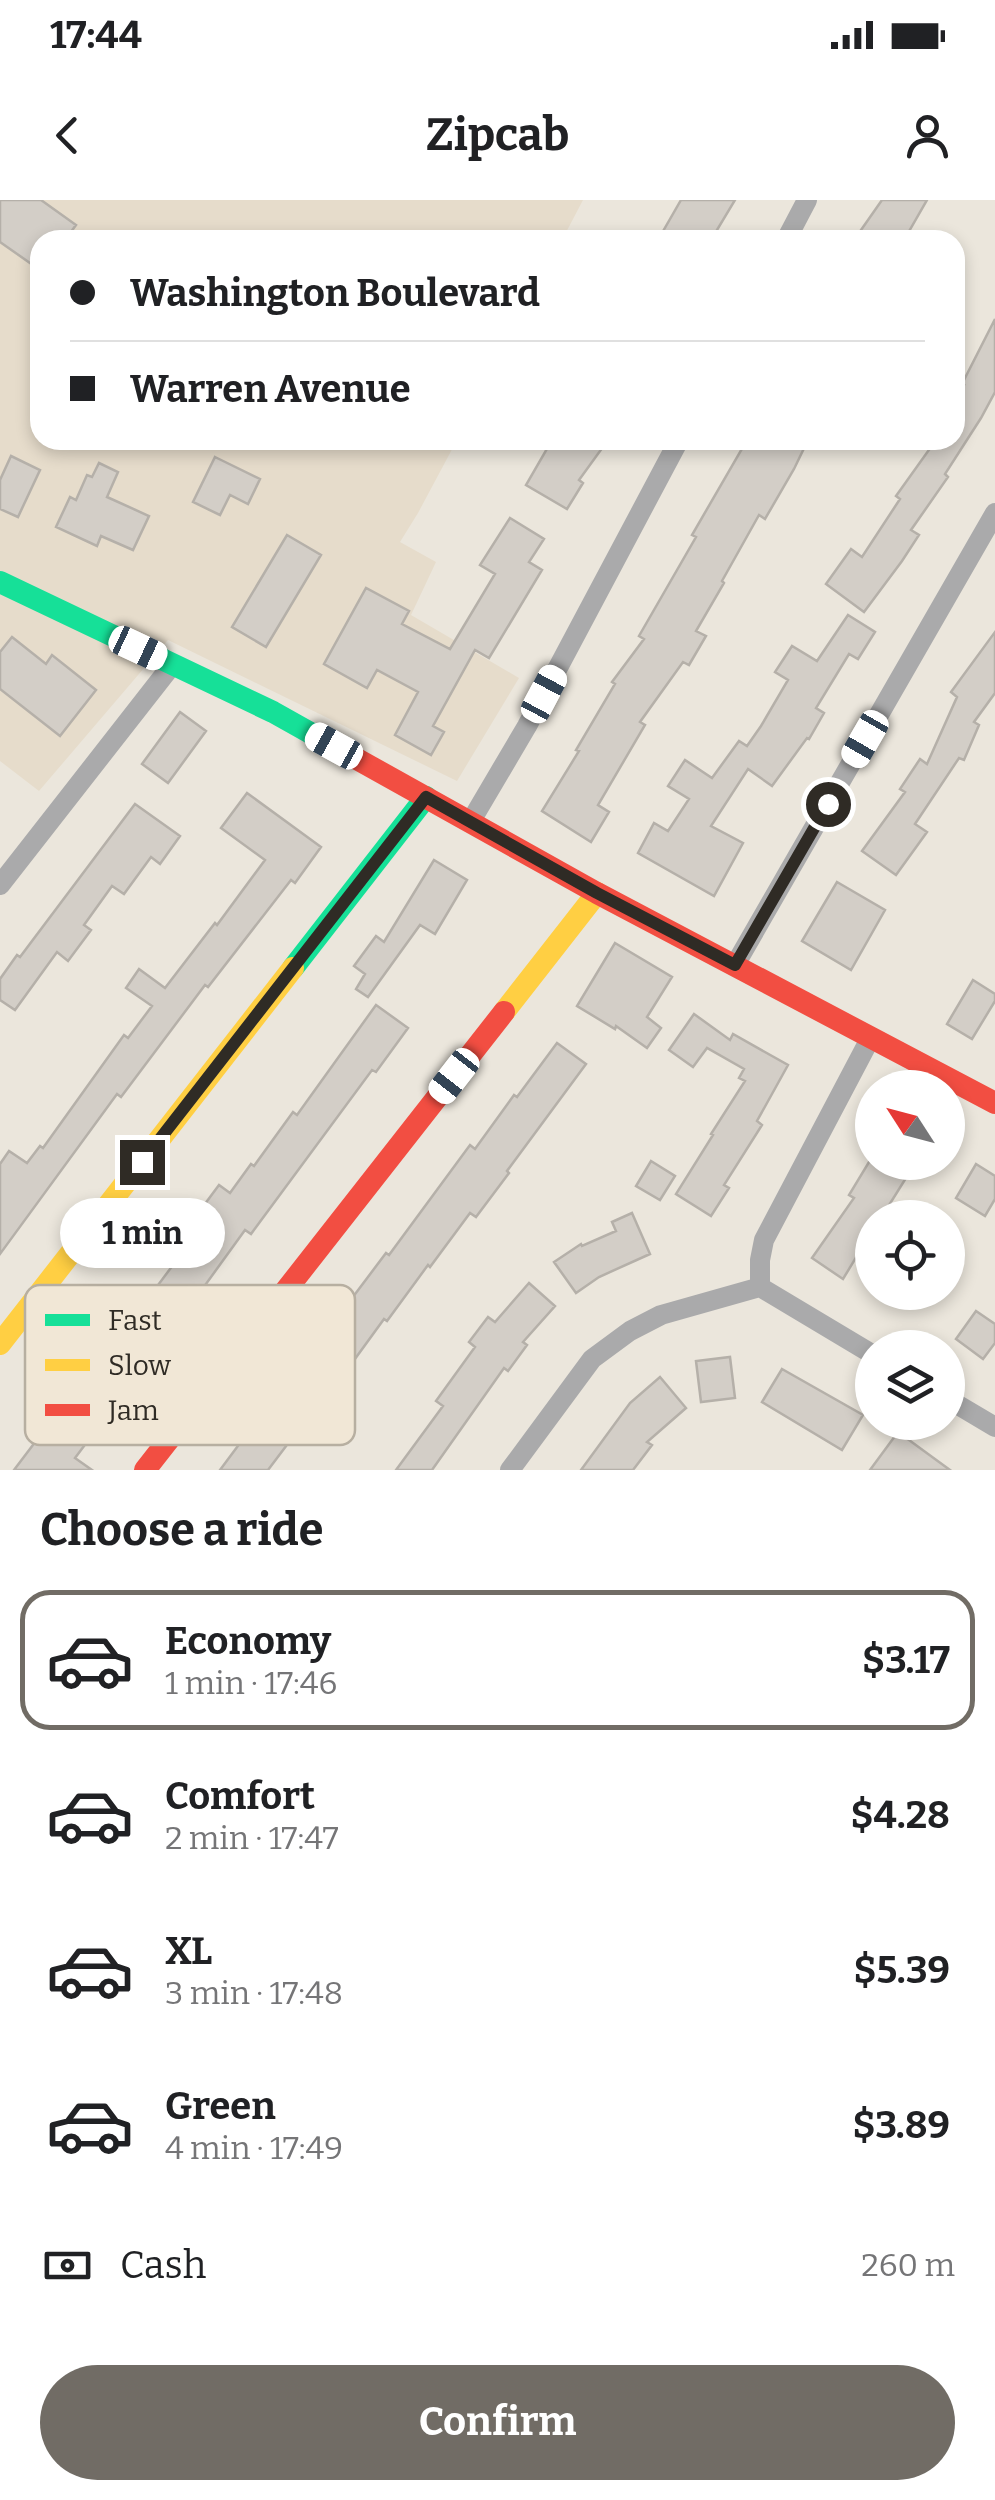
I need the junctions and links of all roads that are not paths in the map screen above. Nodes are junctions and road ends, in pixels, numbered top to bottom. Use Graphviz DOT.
graph roads {
  1 [pos="808,200"];
  2 [pos="792,230"];
  3 [pos="675,450"];
  4 [pos="995,513"];
  5 [pos="0,582"];
  6 [pos="172,665"];
  7 [pos="426,797"];
  8 [pos="471,821"];
  9 [pos="0,885"];
  10 [pos="597,893"];
  11 [pos="735,965"];
  12 [pos="871,1037"];
  13 [pos="992,1095"];
  14 [pos="46,1285"];
  15 [pos="290,1285"];
  16 [pos="760,1287"];
  17 [pos="25,1312"];
  18 [pos="0,1344"];
  19 [pos="855,1344"];
  20 [pos="965,1408"];
  21 [pos="995,1427"];
  22 [pos="165,1445"];
  23 [pos="145,1470"];
  24 [pos="510,1470"];
  1 -- 2 [label="street"];
  3 -- 8 [label="street"];
  4 -- 11 [label="street"];
  5 -- 6 [label="street"];
  6 -- 7 [label="street"];
  6 -- 9 [label="street"];
  7 -- 8 [label="street"];
  7 -- 14 [label="street"];
  8 -- 10 [label="street"];
  10 -- 11 [label="street"];
  10 -- 15 [label="street"];
  11 -- 12 [label="street"];
  12 -- 13 [label="street"];
  12 -- 16 [label="street"];
  16 -- 19 [label="street"];
  16 -- 24 [label="street"];
  17 -- 18 [label="street"];
  20 -- 21 [label="street"];
  22 -- 23 [label="street"];
}
